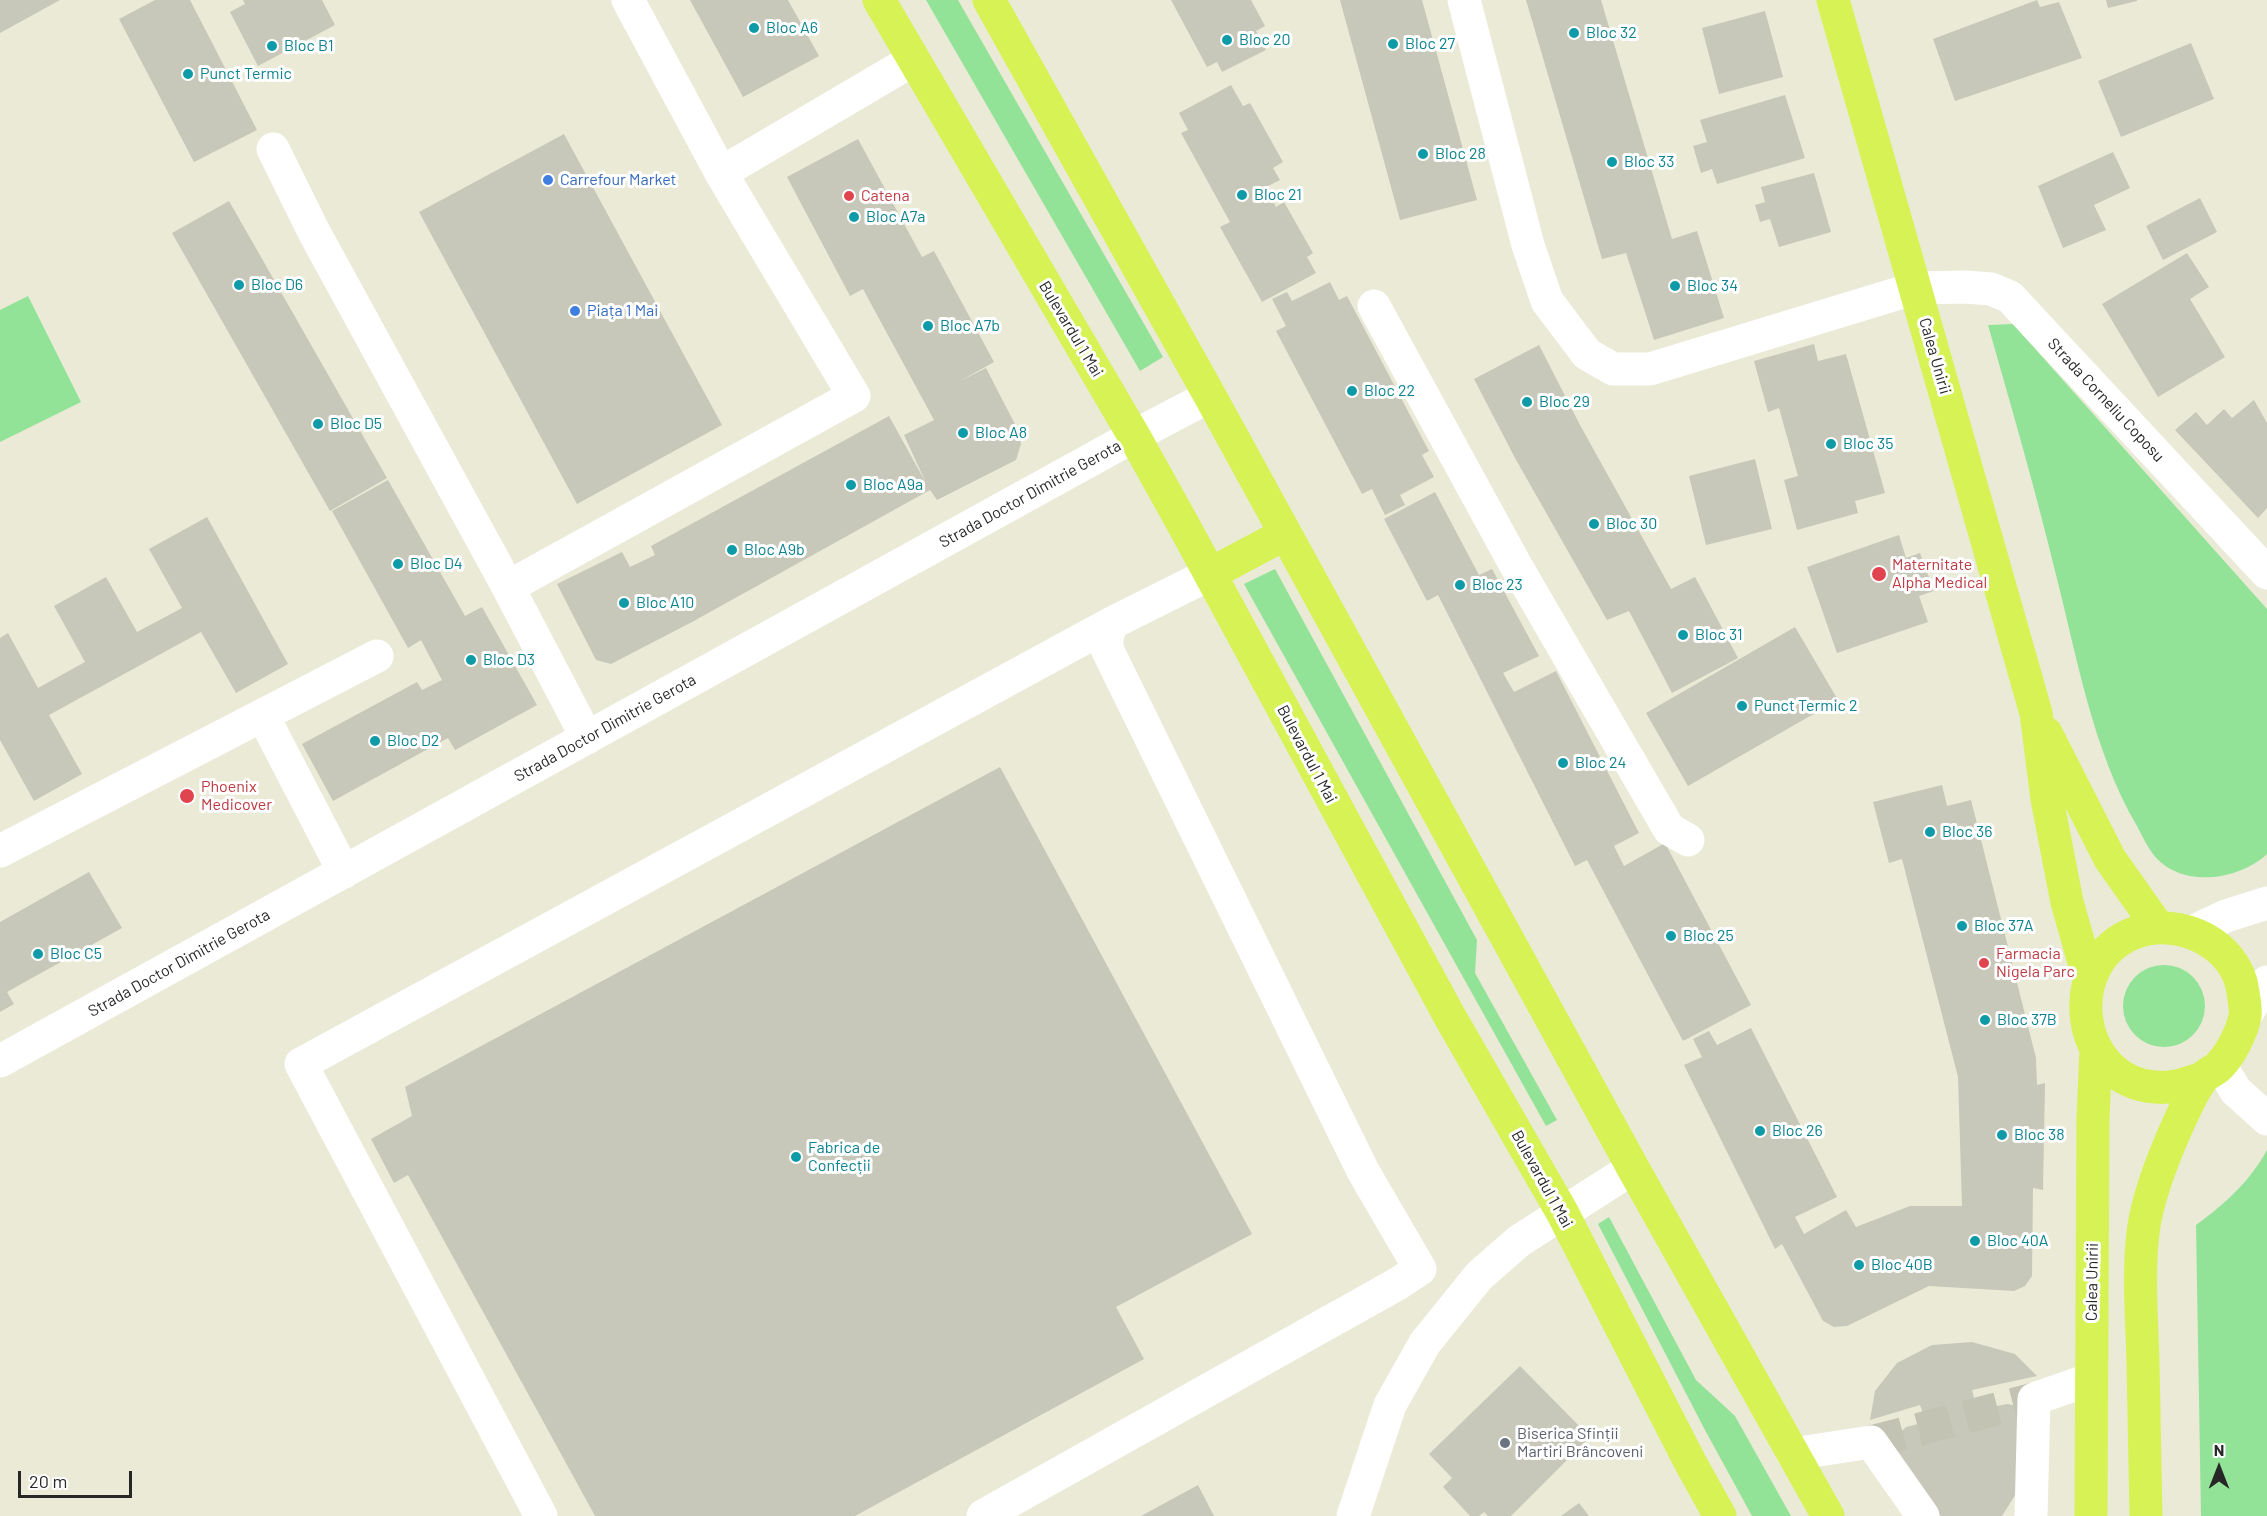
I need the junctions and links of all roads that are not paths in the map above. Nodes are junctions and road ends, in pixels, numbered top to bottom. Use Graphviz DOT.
graph roads {
  1 [pos="628,0"];
  2 [pos="879,0"];
  3 [pos="989,0"];
  4 [pos="1464,0"];
  5 [pos="1833,0"];
  6 [pos="913,60"];
  7 [pos="273,149"];
  8 [pos="721,172"];
  9 [pos="1916,288"];
  10 [pos="1374,306"];
  11 [pos="1210,396"];
  12 [pos="1134,436"];
  13 [pos="1286,534"];
  14 [pos="2267,573"];
  15 [pos="1210,574"];
  16 [pos="508,587"];
  17 [pos="1113,623"];
  18 [pos="377,656"];
  19 [pos="2036,713"];
  20 [pos="262,716"];
  21 [pos="587,738"];
  22 [pos="1688,840"];
  23 [pos="0,851"];
  24 [pos="344,872"];
  25 [pos="2267,903"];
  26 [pos="2158,927"];
  27 [pos="2192,932"];
  28 [pos="2089,980"];
  29 [pos="2267,982"];
  30 [pos="2245,1016"];
  31 [pos="2096,1048"];
  32 [pos="0,1061"];
  33 [pos="2211,1072"];
  34 [pos="2267,1119"];
  35 [pos="1633,1168"];
  36 [pos="1562,1212"];
  37 [pos="1420,1269"];
  38 [pos="1448,1314"];
  39 [pos="2091,1379"];
  40 [pos="1793,1454"];
  41 [pos="542,1516"];
  42 [pos="983,1516"];
  43 [pos="1353,1516"];
  44 [pos="1720,1516"];
  45 [pos="1828,1516"];
  46 [pos="1923,1516"];
  47 [pos="2031,1516"];
  48 [pos="2091,1516"];
  49 [pos="2146,1516"];
  1 -- 8 [label="street"];
  2 -- 6 [label="main road, Bulevardul 1 Mai"];
  3 -- 11 [label="main road"];
  4 -- 9 [label="street, Strada Corneliu Coposu"];
  5 -- 9 [label="main road, Calea Unirii"];
  6 -- 8 [label="street"];
  6 -- 12 [label="main road, Bulevardul 1 Mai"];
  7 -- 16 [label="street"];
  8 -- 16 [label="street"];
  9 -- 14 [label="street, Strada Corneliu Coposu"];
  9 -- 19 [label="main road, Calea Unirii"];
  10 -- 22 [label="street"];
  11 -- 12 [label="street, Strada Doctor Dimitrie Gerota"];
  11 -- 13 [label="main road"];
  12 -- 15 [label="main road, Bulevardul 1 Mai"];
  12 -- 21 [label="street, Strada Doctor Dimitrie Gerota"];
  13 -- 15 [label="main road"];
  13 -- 35 [label="main road"];
  15 -- 17 [label="street"];
  15 -- 36 [label="main road, Bulevardul 1 Mai"];
  16 -- 21 [label="street"];
  17 -- 37 [label="street"];
  17 -- 41 [label="street"];
  18 -- 20 [label="street"];
  19 -- 26 [label="main road, Calea Unirii"];
  19 -- 28 [label="main road, Calea Unirii"];
  20 -- 23 [label="street"];
  20 -- 24 [label="street"];
  21 -- 24 [label="street, Strada Doctor Dimitrie Gerota"];
  24 -- 32 [label="street, Strada Doctor Dimitrie Gerota"];
  25 -- 27 [label="street"];
  26 -- 27 [label="main road"];
  26 -- 28 [label="main road"];
  27 -- 30 [label="main road"];
  28 -- 31 [label="main road"];
  29 -- 30 [label="street"];
  30 -- 33 [label="main road"];
  31 -- 33 [label="main road"];
  31 -- 39 [label="main road, Calea Unirii"];
  33 -- 34 [label="street"];
  33 -- 49 [label="main road"];
  35 -- 36 [label="street"];
  35 -- 40 [label="main road"];
  36 -- 38 [label="street"];
  36 -- 44 [label="main road, Bulevardul 1 Mai"];
  37 -- 38 [label="street"];
  37 -- 42 [label="street"];
  38 -- 43 [label="street"];
  39 -- 47 [label="street"];
  39 -- 48 [label="main road, Calea Unirii"];
  40 -- 45 [label="main road"];
  40 -- 46 [label="street"];
}
